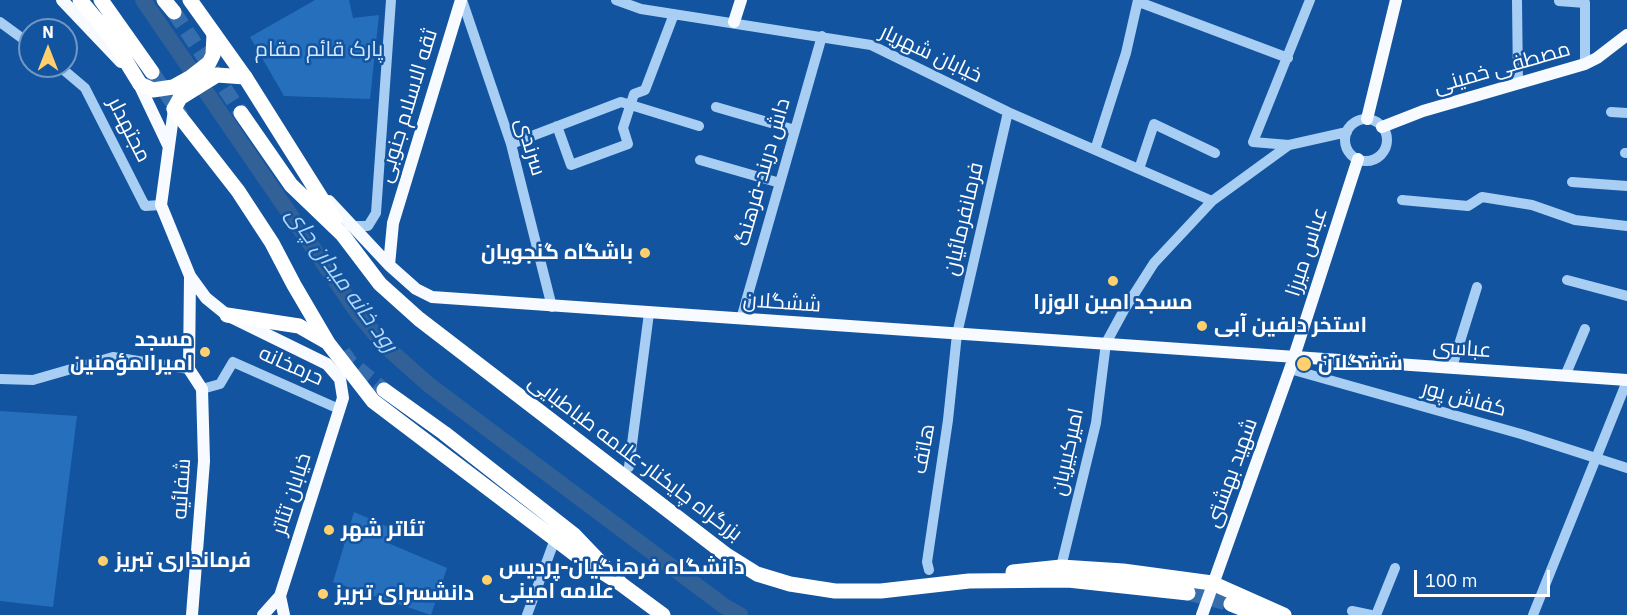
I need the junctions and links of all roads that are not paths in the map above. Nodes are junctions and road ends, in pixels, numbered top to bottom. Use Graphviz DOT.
graph roads {
  1 [pos="62,0"];
  2 [pos="80,0"];
  3 [pos="100,0"];
  4 [pos="192,0"];
  5 [pos="391,0"];
  6 [pos="461,0"];
  7 [pos="616,0"];
  8 [pos="741,0"];
  9 [pos="1310,0"];
  10 [pos="1396,0"];
  11 [pos="1517,0"];
  12 [pos="1138,1"];
  13 [pos="1559,1"];
  14 [pos="1585,2"];
  15 [pos="674,14"];
  16 [pos="0,22"];
  17 [pos="734,22"];
  18 [pos="214,34"];
  19 [pos="18,35"];
  20 [pos="1627,35"];
  21 [pos="822,36"];
  22 [pos="1288,58"];
  23 [pos="1585,64"];
  24 [pos="152,72"];
  25 [pos="245,77"];
  26 [pos="73,78"];
  27 [pos="140,84"];
  28 [pos="1518,84"];
  29 [pos="630,104"];
  30 [pos="716,107"];
  31 [pos="174,109"];
  32 [pos="1008,112"];
  33 [pos="1611,112"];
  34 [pos="241,113"];
  35 [pos="1627,113"];
  36 [pos="1367,119"];
  37 [pos="557,126"];
  38 [pos="699,126"];
  39 [pos="1382,127"];
  40 [pos="795,130"];
  41 [pos="1347,132"];
  42 [pos="511,144"];
  43 [pos="1289,145"];
  44 [pos="169,146"];
  45 [pos="1095,150"];
  46 [pos="1215,153"];
  47 [pos="1358,159"];
  48 [pos="700,160"];
  49 [pos="1139,169"];
  50 [pos="1572,182"];
  51 [pos="780,183"];
  52 [pos="1627,186"];
  53 [pos="1402,200"];
  54 [pos="1212,201"];
  55 [pos="161,205"];
  56 [pos="1627,226"];
  57 [pos="347,230"];
  58 [pos="389,265"];
  59 [pos="189,276"];
  60 [pos="1567,280"];
  61 [pos="1477,287"];
  62 [pos="1627,296"];
  63 [pos="552,307"];
  64 [pos="649,313"];
  65 [pos="227,315"];
  66 [pos="741,320"];
  67 [pos="1585,329"];
  68 [pos="957,334"];
  69 [pos="328,343"];
  70 [pos="1106,344"];
  71 [pos="1293,357"];
  72 [pos="1452,368"];
  73 [pos="189,369"];
  74 [pos="1290,369"];
  75 [pos="1565,376"];
  76 [pos="0,379"];
  77 [pos="1627,381"];
  78 [pos="202,389"];
  79 [pos="384,390"];
  80 [pos="339,409"];
  81 [pos="1596,458"];
  82 [pos="629,467"];
  83 [pos="1627,468"];
  84 [pos="555,539"];
  85 [pos="1061,567"];
  86 [pos="1395,568"];
  87 [pos="929,570"];
  88 [pos="969,581"];
  89 [pos="1212,583"];
  90 [pos="621,584"];
  91 [pos="1188,593"];
  92 [pos="280,596"];
  93 [pos="1231,604"];
  94 [pos="1204,609"];
  95 [pos="1353,611"];
  96 [pos="192,615"];
  97 [pos="263,615"];
  98 [pos="284,615"];
  99 [pos="527,615"];
  100 [pos="663,615"];
  101 [pos="1258,615"];
  102 [pos="1284,615"];
  103 [pos="1371,615"];
  104 [pos="1376,615"];
  105 [pos="1533,615"];
  1 -- 27 [label="main road"];
  2 -- 27 [label="highway"];
  3 -- 24 [label="highway"];
  4 -- 18 [label="highway"];
  5 -- 57 [label="street"];
  6 -- 42 [label="street, سرندی"];
  6 -- 58 [label="main road, ثقه الاسلام جنوبی"];
  7 -- 15 [label="street, خیابان شهریار"];
  8 -- 17 [label="main road"];
  9 -- 22 [label="street"];
  10 -- 36 [label="main road"];
  11 -- 28 [label="street"];
  12 -- 22 [label="street"];
  12 -- 45 [label="street"];
  13 -- 14 [label="street"];
  14 -- 23 [label="street"];
  15 -- 17 [label="street, خیابان شهریار"];
  15 -- 29 [label="street"];
  16 -- 19 [label="street"];
  17 -- 21 [label="street, خیابان شهریار"];
  18 -- 25 [label="highway"];
  18 -- 27 [label="highway, bridge"];
  20 -- 23 [label="main road, مصطفی خمینی"];
  21 -- 32 [label="street, خیابان شهریار"];
  21 -- 40 [label="street, داش دربند-فرهنگ"];
  22 -- 43 [label="street"];
  23 -- 28 [label="main road, مصطفی خمینی"];
  25 -- 31 [label="highway, bridge"];
  25 -- 57 [label="highway"];
  26 -- 55 [label="street, مجتهدلر"];
  27 -- 44 [label="main road"];
  28 -- 39 [label="main road, مصطفی خمینی"];
  29 -- 37 [label="street"];
  29 -- 37 [label="street"];
  29 -- 38 [label="street"];
  30 -- 40 [label="street"];
  31 -- 44 [label="main road"];
  31 -- 69 [label="highway"];
  32 -- 45 [label="street, خیابان شهریار"];
  32 -- 68 [label="street, فرمانفرمائیان"];
  33 -- 35 [label="street"];
  34 -- 57 [label="highway, بزرگراه چایکنار-علامه طباطبایی"];
  36 -- 39 [label="street"];
  36 -- 41 [label="street"];
  37 -- 42 [label="street"];
  39 -- 47 [label="street"];
  40 -- 51 [label="street, داش دربند-فرهنگ"];
  41 -- 43 [label="street"];
  41 -- 47 [label="street"];
  42 -- 63 [label="street, سرندی"];
  43 -- 54 [label="street"];
  44 -- 55 [label="main road"];
  45 -- 49 [label="street, خیابان شهریار"];
  46 -- 49 [label="street"];
  47 -- 71 [label="main road, عباس میرزا"];
  48 -- 51 [label="street"];
  49 -- 54 [label="street, خیابان شهریار"];
  50 -- 52 [label="street"];
  51 -- 66 [label="street, داش دربند-فرهنگ"];
  53 -- 56 [label="street"];
  54 -- 70 [label="street"];
  55 -- 59 [label="main road"];
  57 -- 58 [label="main road, ششگلان"];
  57 -- 88 [label="highway, بزرگراه چایکنار-علامه طباطبایی"];
  58 -- 63 [label="main road, ششگلان"];
  59 -- 65 [label="main road"];
  59 -- 73 [label="main road"];
  60 -- 62 [label="street"];
  61 -- 72 [label="street"];
  63 -- 64 [label="main road, ششگلان"];
  64 -- 66 [label="main road, ششگلان"];
  64 -- 82 [label="street"];
  65 -- 69 [label="highway"];
  65 -- 80 [label="main road, خیابان تئاتر"];
  66 -- 68 [label="main road, ششگلان"];
  67 -- 75 [label="street"];
  68 -- 70 [label="main road, ششگلان"];
  68 -- 87 [label="street, هاتف"];
  69 -- 84 [label="highway"];
  70 -- 71 [label="main road, ششگلان"];
  70 -- 85 [label="street, امیرکبیریان"];
  71 -- 72 [label="main road, عباسى"];
  71 -- 74 [label="main road, شهید بهشتى"];
  72 -- 75 [label="main road, عباسى"];
  73 -- 76 [label="street"];
  73 -- 78 [label="main road"];
  74 -- 81 [label="street, کفاش پور"];
  74 -- 89 [label="main road, شهید بهشتى"];
  75 -- 77 [label="main road, عباسى"];
  77 -- 81 [label="street"];
  78 -- 80 [label="street, حرمخانه"];
  78 -- 96 [label="main road, شفائیه"];
  79 -- 90 [label="highway"];
  80 -- 92 [label="main road, خیابان تئاتر"];
  81 -- 83 [label="street, کفاش پور"];
  81 -- 105 [label="street"];
  84 -- 90 [label="highway"];
  84 -- 99 [label="street"];
  85 -- 88 [label="highway"];
  85 -- 89 [label="highway"];
  86 -- 104 [label="street"];
  88 -- 91 [label="highway, بزرگراه چایکنار-علامه طباطبایی"];
  89 -- 94 [label="main road, شهید بهشتى"];
  89 -- 102 [label="highway"];
  90 -- 100 [label="highway"];
  92 -- 97 [label="main road, خیابان تئاتر"];
  92 -- 98 [label="main road"];
  93 -- 101 [label="highway"];
  95 -- 103 [label="street"];
}
